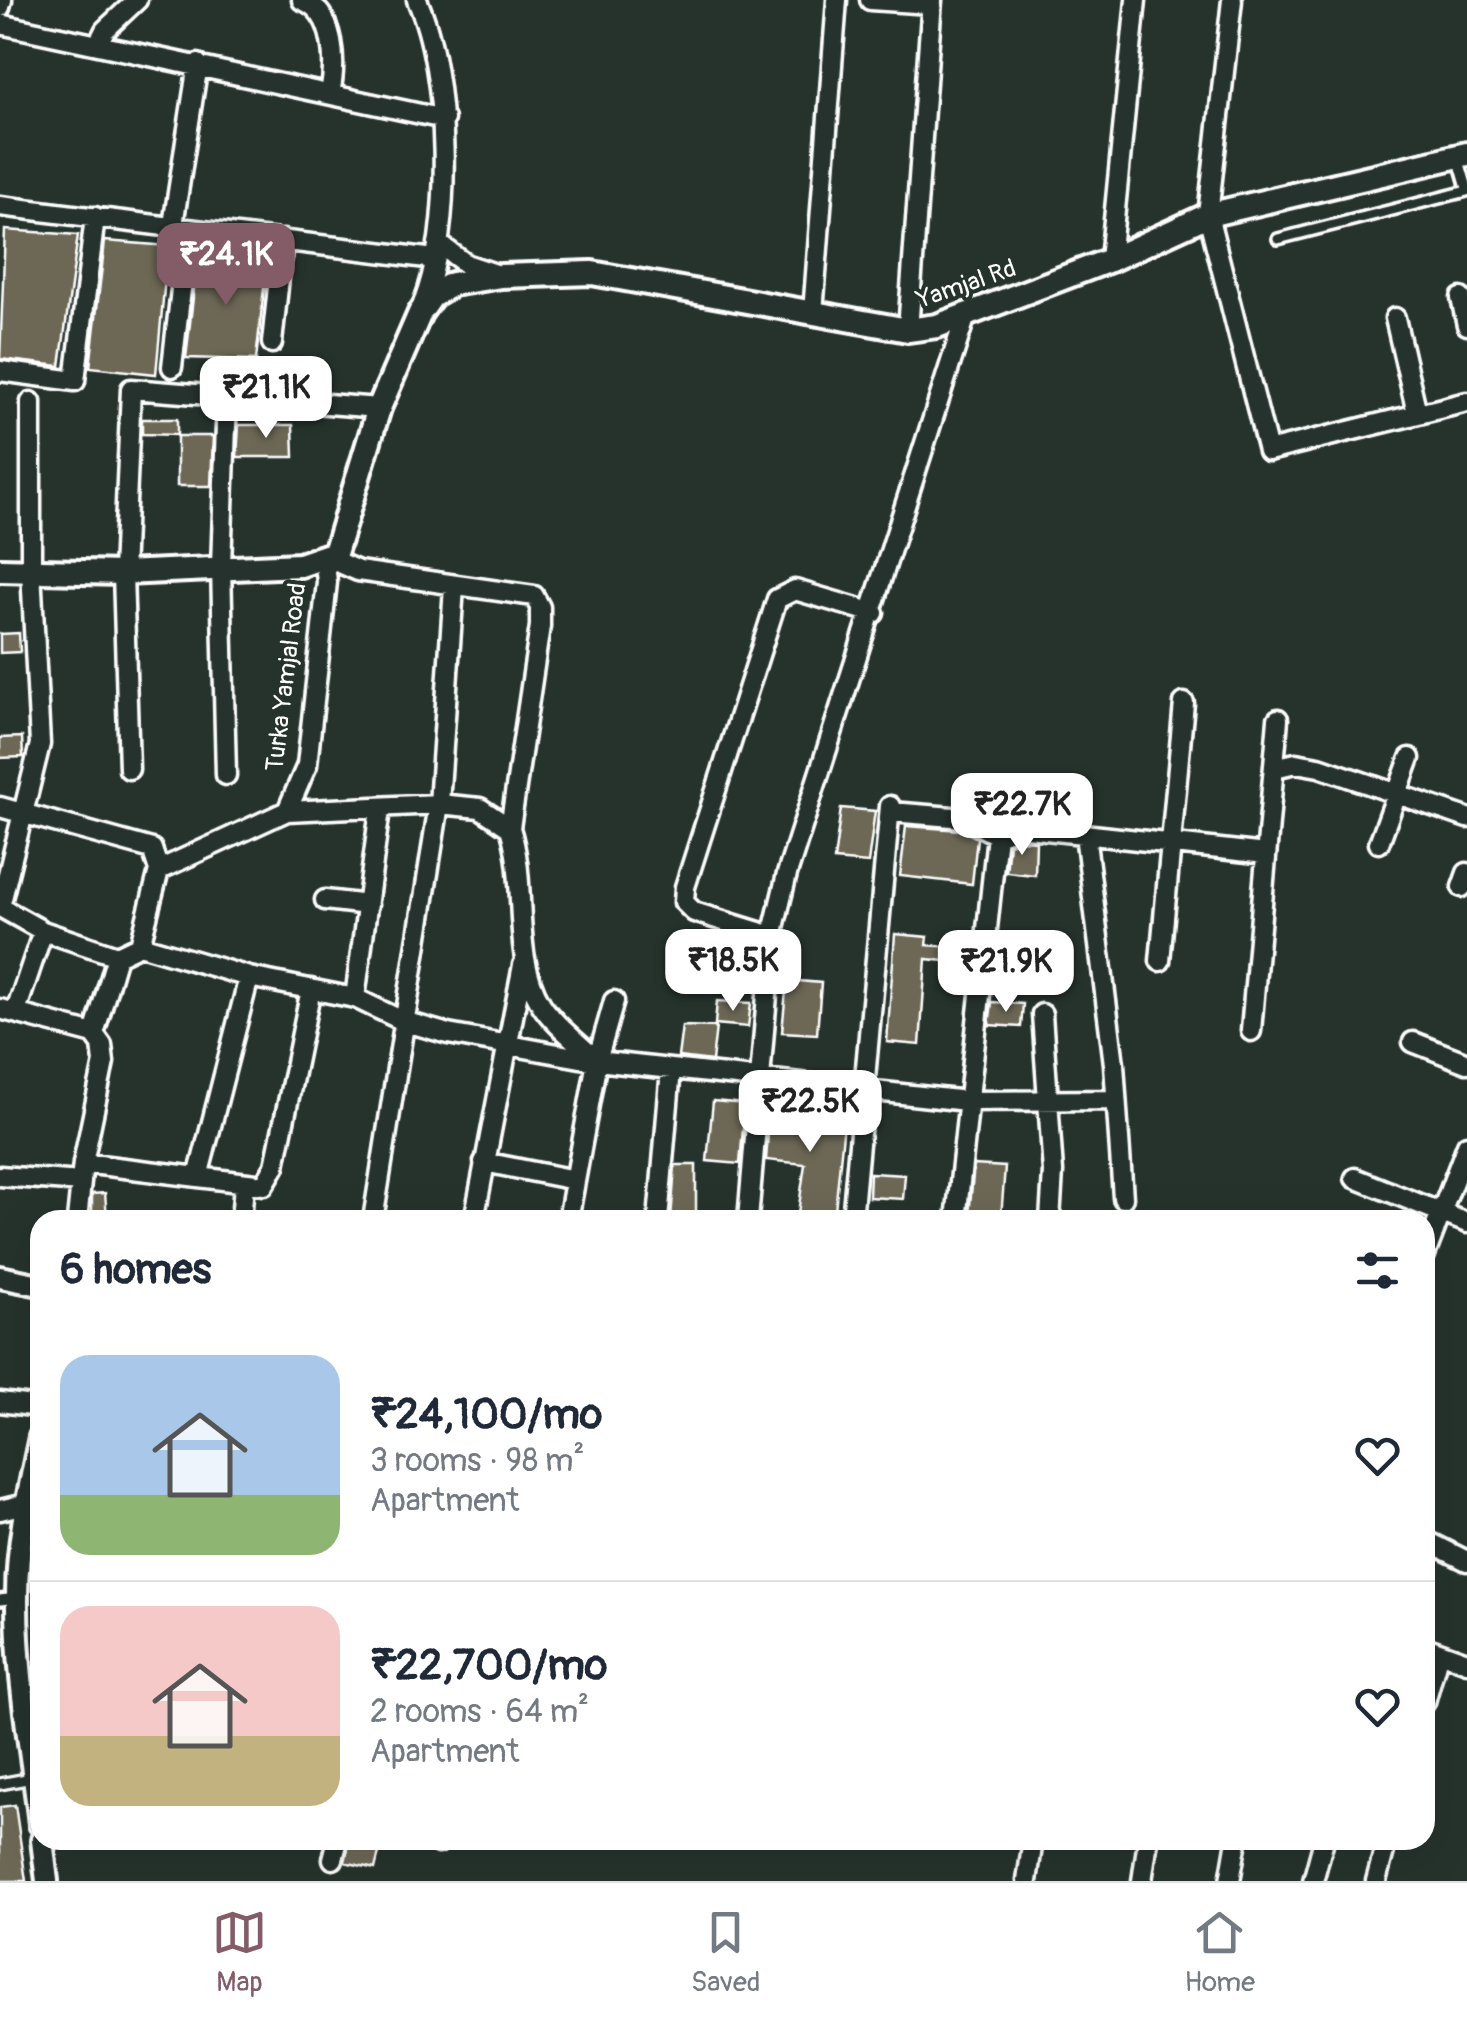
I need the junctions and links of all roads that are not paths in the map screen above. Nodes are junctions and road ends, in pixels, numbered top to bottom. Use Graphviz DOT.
graph roads {
  1 [pos="136,0"];
  2 [pos="302,0"];
  3 [pos="417,0"];
  4 [pos="837,0"];
  5 [pos="870,0"];
  6 [pos="1136,0"];
  7 [pos="1232,0"];
  8 [pos="932,2"];
  9 [pos="0,24"];
  10 [pos="98,44"];
  11 [pos="198,64"];
  12 [pos="330,94"];
  13 [pos="444,119"];
  14 [pos="1463,155"];
  15 [pos="1467,189"];
  16 [pos="0,206"];
  17 [pos="1208,215"];
  18 [pos="96,217"];
  19 [pos="180,227"];
  20 [pos="1278,239"];
  21 [pos="283,240"];
  22 [pos="437,251"];
  23 [pos="1110,260"];
  24 [pos="501,276"];
  25 [pos="1461,298"];
  26 [pos="420,313"];
  27 [pos="813,313"];
  28 [pos="966,314"];
  29 [pos="1395,318"];
  30 [pos="1467,325"];
  31 [pos="908,330"];
  32 [pos="272,342"];
  33 [pos="172,368"];
  34 [pos="0,371"];
  35 [pos="227,397"];
  36 [pos="31,402"];
  37 [pos="1467,402"];
  38 [pos="379,408"];
  39 [pos="1418,413"];
  40 [pos="324,556"];
  41 [pos="221,566"];
  42 [pos="0,570"];
  43 [pos="31,570"];
  44 [pos="124,572"];
  45 [pos="454,587"];
  46 [pos="874,613"];
  47 [pos="1184,703"];
  48 [pos="1278,720"];
  49 [pos="1410,758"];
  50 [pos="1274,768"];
  51 [pos="128,769"];
  52 [pos="226,775"];
  53 [pos="1397,794"];
  54 [pos="438,804"];
  55 [pos="0,807"];
  56 [pos="380,809"];
  57 [pos="21,810"];
  58 [pos="288,811"];
  59 [pos="1467,818"];
  60 [pos="510,828"];
  61 [pos="998,834"];
  62 [pos="1084,834"];
  63 [pos="1172,844"];
  64 [pos="1380,844"];
  65 [pos="1266,854"];
  66 [pos="159,870"];
  67 [pos="326,900"];
  68 [pos="368,905"];
  69 [pos="0,907"];
  70 [pos="43,932"];
  71 [pos="772,936"];
  72 [pos="140,945"];
  73 [pos="117,956"];
  74 [pos="1160,961"];
  75 [pos="523,965"];
  76 [pos="250,977"];
  77 [pos="311,989"];
  78 [pos="355,998"];
  79 [pos="614,1000"];
  80 [pos="8,1010"];
  81 [pos="1042,1014"];
  82 [pos="403,1022"];
  83 [pos="1251,1031"];
  84 [pos="94,1034"];
  85 [pos="506,1042"];
  86 [pos="1414,1042"];
  87 [pos="597,1062"];
  88 [pos="1467,1063"];
  89 [pos="671,1069"];
  90 [pos="759,1078"];
  91 [pos="864,1090"];
  92 [pos="1050,1100"];
  93 [pos="1115,1100"];
  94 [pos="967,1101"];
  95 [pos="1467,1145"];
  96 [pos="484,1162"];
  97 [pos="82,1173"];
  98 [pos="0,1176"];
  99 [pos="198,1177"];
  100 [pos="1355,1178"];
  101 [pos="575,1180"];
  102 [pos="244,1185"];
  103 [pos="1122,1198"];
  104 [pos="78,1210"];
  105 [pos="242,1210"];
  106 [pos="375,1210"];
  107 [pos="476,1210"];
  108 [pos="570,1210"];
  109 [pos="659,1210"];
  110 [pos="749,1210"];
  111 [pos="853,1210"];
  112 [pos="957,1210"];
  113 [pos="1051,1210"];
  114 [pos="1435,1210"];
  115 [pos="1435,1210"];
  116 [pos="1442,1213"];
  117 [pos="1467,1224"];
  118 [pos="1435,1230"];
  119 [pos="0,1277"];
  120 [pos="30,1282"];
  121 [pos="0,1402"];
  122 [pos="30,1405"];
  123 [pos="30,1482"];
  124 [pos="25,1504"];
  125 [pos="0,1510"];
  126 [pos="1435,1545"];
  127 [pos="1467,1561"];
  128 [pos="8,1599"];
  129 [pos="1435,1650"];
  130 [pos="1467,1662"];
  131 [pos="30,1750"];
  132 [pos="30,1779"];
  133 [pos="0,1784"];
  134 [pos="43,1850"];
  135 [pos="335,1850"];
  136 [pos="1032,1850"];
  137 [pos="1147,1850"];
  138 [pos="1235,1850"];
  139 [pos="1321,1850"];
  140 [pos="1384,1850"];
  141 [pos="333,1859"];
  142 [pos="47,1881"];
  143 [pos="1027,1881"];
  144 [pos="1142,1881"];
  145 [pos="1230,1881"];
  146 [pos="1313,1881"];
  147 [pos="1376,1881"];
  1 -- 10 [label="street"];
  2 -- 12 [label="street"];
  3 -- 13 [label="street, Turka Yamjal Road"];
  4 -- 27 [label="street"];
  5 -- 8 [label="street"];
  6 -- 23 [label="street"];
  7 -- 17 [label="street"];
  8 -- 31 [label="street"];
  9 -- 10 [label="street"];
  10 -- 11 [label="street"];
  11 -- 12 [label="street"];
  11 -- 19 [label="street"];
  12 -- 13 [label="street"];
  13 -- 22 [label="street, Turka Yamjal Road"];
  14 -- 15 [label="lane"];
  14 -- 17 [label="main road, Yamjal Rd"];
  15 -- 20 [label="lane"];
  16 -- 18 [label="street"];
  17 -- 23 [label="main road, Yamjal Rd"];
  17 -- 39 [label="street"];
  18 -- 19 [label="street"];
  18 -- 34 [label="street"];
  19 -- 21 [label="street"];
  19 -- 33 [label="street"];
  21 -- 22 [label="street"];
  21 -- 32 [label="street"];
  22 -- 24 [label="street"];
  22 -- 26 [label="street, Turka Yamjal Road"];
  23 -- 28 [label="main road, Yamjal Rd"];
  24 -- 26 [label="main road, Yamjal Rd"];
  24 -- 27 [label="main road, Yamjal Rd"];
  25 -- 30 [label="street"];
  26 -- 38 [label="main road, Turka Yamjal Road"];
  27 -- 31 [label="main road, Yamjal Rd"];
  28 -- 31 [label="main road, Yamjal Rd"];
  28 -- 46 [label="street"];
  29 -- 39 [label="street"];
  35 -- 38 [label="street"];
  35 -- 41 [label="street"];
  35 -- 44 [label="street"];
  36 -- 43 [label="street"];
  37 -- 39 [label="street"];
  38 -- 40 [label="main road, Turka Yamjal Road"];
  40 -- 41 [label="main road"];
  40 -- 45 [label="street"];
  40 -- 58 [label="street, Turka Yamjal Road"];
  41 -- 44 [label="main road"];
  41 -- 52 [label="street"];
  42 -- 43 [label="main road"];
  43 -- 44 [label="main road"];
  43 -- 57 [label="street"];
  44 -- 51 [label="street"];
  45 -- 54 [label="street"];
  45 -- 60 [label="street"];
  46 -- 71 [label="street"];
  46 -- 71 [label="street"];
  47 -- 63 [label="street"];
  48 -- 50 [label="street"];
  49 -- 53 [label="street"];
  50 -- 53 [label="street"];
  50 -- 65 [label="street"];
  53 -- 59 [label="street"];
  53 -- 64 [label="street"];
  54 -- 56 [label="street"];
  54 -- 60 [label="street"];
  54 -- 82 [label="street"];
  55 -- 57 [label="street"];
  56 -- 58 [label="street"];
  56 -- 68 [label="street"];
  57 -- 66 [label="street"];
  57 -- 69 [label="street"];
  58 -- 66 [label="street"];
  60 -- 75 [label="street"];
  61 -- 62 [label="street"];
  61 -- 91 [label="street"];
  61 -- 94 [label="street"];
  62 -- 63 [label="street"];
  62 -- 93 [label="street"];
  63 -- 65 [label="street"];
  63 -- 74 [label="street"];
  65 -- 83 [label="street"];
  66 -- 72 [label="street"];
  67 -- 68 [label="street"];
  68 -- 78 [label="street"];
  69 -- 70 [label="street"];
  70 -- 73 [label="street"];
  70 -- 80 [label="street"];
  71 -- 90 [label="street"];
  72 -- 73 [label="street"];
  72 -- 76 [label="street"];
  73 -- 84 [label="street"];
  75 -- 85 [label="street"];
  75 -- 87 [label="street"];
  76 -- 77 [label="street"];
  76 -- 99 [label="street"];
  77 -- 78 [label="street"];
  77 -- 102 [label="street"];
  78 -- 82 [label="street"];
  79 -- 87 [label="street"];
  80 -- 84 [label="street"];
  81 -- 92 [label="street"];
  82 -- 85 [label="street"];
  82 -- 106 [label="street"];
  84 -- 97 [label="street"];
  85 -- 87 [label="street"];
  85 -- 96 [label="street"];
  86 -- 88 [label="street"];
  87 -- 89 [label="street"];
  87 -- 101 [label="street"];
  89 -- 90 [label="street"];
  89 -- 109 [label="street"];
  90 -- 91 [label="street"];
  90 -- 110 [label="street"];
  91 -- 94 [label="street"];
  91 -- 111 [label="street"];
  92 -- 93 [label="street"];
  92 -- 94 [label="street"];
  92 -- 113 [label="street"];
  93 -- 103 [label="street"];
  94 -- 112 [label="street"];
  95 -- 116 [label="street"];
  96 -- 101 [label="street"];
  96 -- 107 [label="street"];
  97 -- 98 [label="street"];
  97 -- 99 [label="street"];
  97 -- 104 [label="street"];
  99 -- 102 [label="street"];
  100 -- 115 [label="street"];
  101 -- 108 [label="street"];
  102 -- 105 [label="street"];
  114 -- 116 [label="street"];
  116 -- 117 [label="street"];
  116 -- 118 [label="street"];
  119 -- 120 [label="street"];
  121 -- 122 [label="street"];
  123 -- 124 [label="street"];
  124 -- 125 [label="street"];
  124 -- 128 [label="street"];
  126 -- 127 [label="street"];
  128 -- 131 [label="street"];
  129 -- 130 [label="street"];
  132 -- 133 [label="lane"];
  134 -- 142 [label="street"];
  135 -- 141 [label="street"];
  136 -- 143 [label="street"];
  137 -- 144 [label="street"];
  138 -- 145 [label="street"];
  139 -- 146 [label="street"];
  140 -- 147 [label="street"];
}
